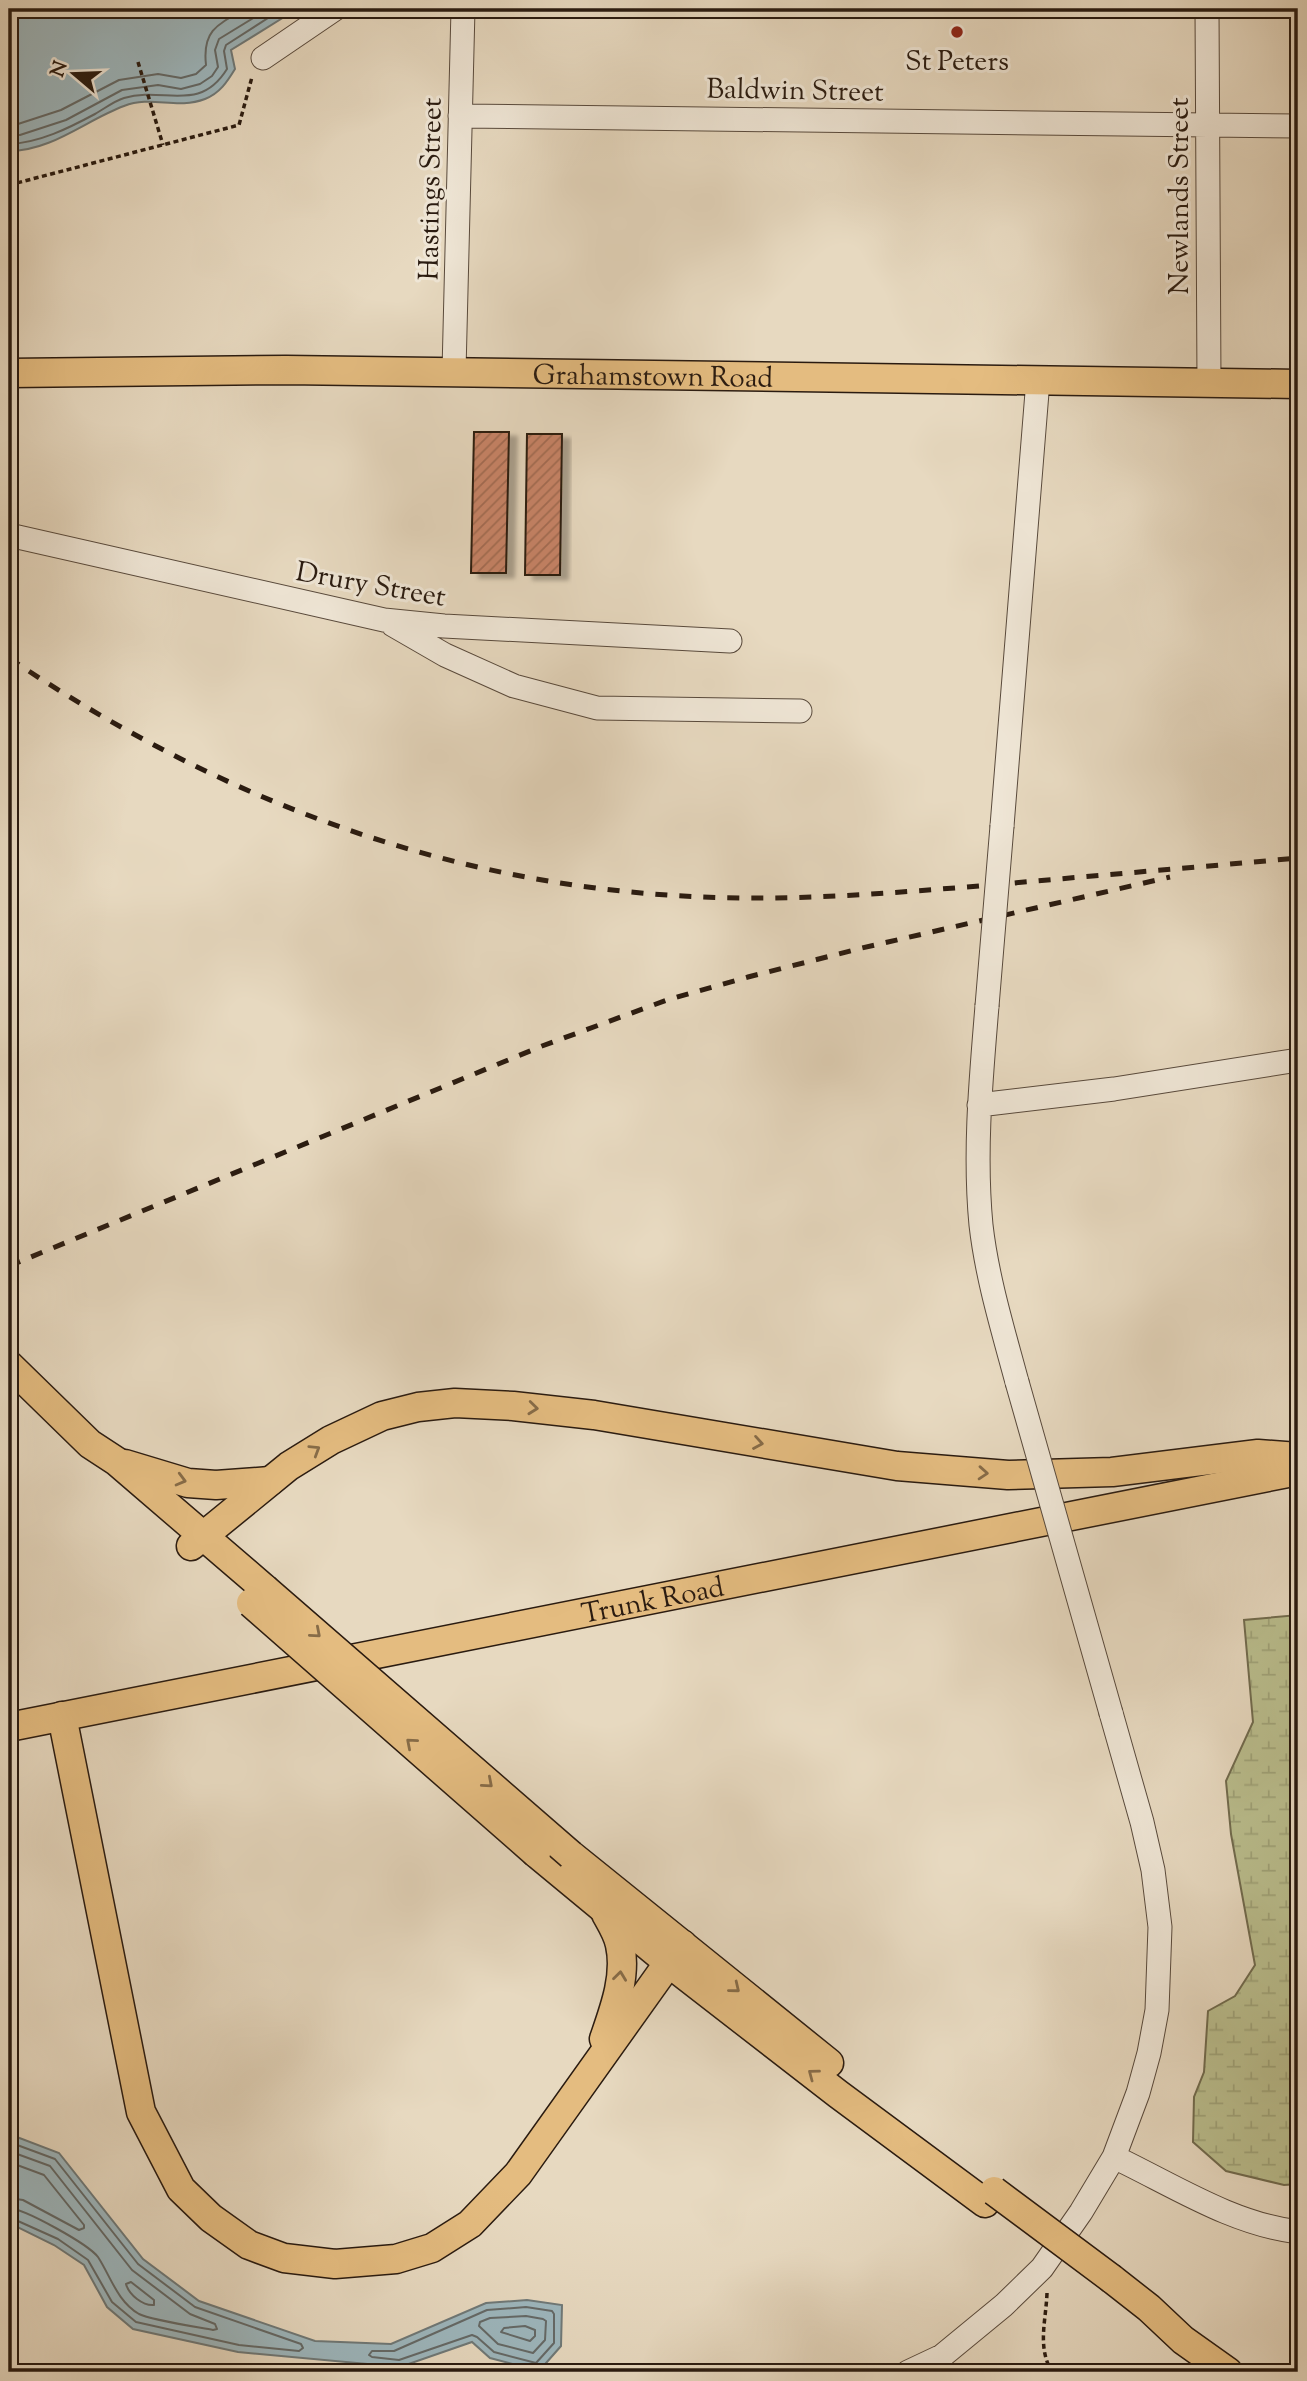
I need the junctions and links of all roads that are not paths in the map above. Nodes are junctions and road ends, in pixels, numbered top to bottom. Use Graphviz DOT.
graph roads {
  1 [pos="335,9"];
  2 [pos="463,9"];
  3 [pos="1207,9"];
  4 [pos="263,58"];
  5 [pos="460,116"];
  6 [pos="1206,124"];
  7 [pos="1298,126"];
  8 [pos="454,371"];
  9 [pos="9,373"];
  10 [pos="1038,380"];
  11 [pos="1209,383"];
  12 [pos="1298,384"];
  13 [pos="9,535"];
  14 [pos="384,620"];
  15 [pos="730,641"];
  16 [pos="800,711"];
  17 [pos="1298,1060"];
  18 [pos="979,1105"];
  19 [pos="9,1365"];
  20 [pos="90,1444"];
  21 [pos="1298,1458"];
  22 [pos="116,1461"];
  23 [pos="1298,1471"];
  24 [pos="270,1481"];
  25 [pos="197,1541"];
  26 [pos="258,1596"];
  27 [pos="62,1716"];
  28 [pos="9,1727"];
  29 [pos="603,1908"];
  30 [pos="676,1954"];
  31 [pos="596,2065"];
  32 [pos="1114,2157"];
  33 [pos="1298,2232"];
  34 [pos="908,2372"];
  35 [pos="1228,2372"];
  1 -- 4 [label="street"];
  2 -- 5 [label="street, Hastings Street"];
  3 -- 6 [label="street, Newlands Street"];
  5 -- 6 [label="street, Baldwin Street"];
  5 -- 8 [label="street, Hastings Street"];
  6 -- 7 [label="street, Baldwin Street"];
  6 -- 11 [label="street, Newlands Street"];
  8 -- 9 [label="main road, Grahamstown Road"];
  8 -- 10 [label="main road, Grahamstown Road"];
  10 -- 11 [label="main road, Grahamstown Road"];
  10 -- 18 [label="street, bridge"];
  11 -- 12 [label="main road, Grahamstown Road"];
  13 -- 14 [label="street, Drury Street"];
  14 -- 15 [label="street, Drury Street"];
  14 -- 16 [label="street"];
  17 -- 18 [label="street"];
  18 -- 32 [label="street, bridge"];
  19 -- 20 [label="main road"];
  20 -- 22 [label="main road"];
  20 -- 25 [label="main road"];
  24 -- 21 [label="main road, one-way"];
  22 -- 24 [label="main road, one-way"];
  22 -- 25 [label="main road"];
  23 -- 27 [label="main road, Trunk Road"];
  24 -- 25 [label="main road"];
  25 -- 26 [label="main road"];
  29 -- 26 [label="main road, one-way, bridge"];
  26 -- 30 [label="main road, one-way, bridge"];
  27 -- 28 [label="main road, Trunk Road"];
  27 -- 31 [label="main road"];
  29 -- 30 [label="main road"];
  31 -- 29 [label="main road, one-way"];
  30 -- 31 [label="main road"];
  30 -- 35 [label="main road, bridge"];
  32 -- 33 [label="street"];
  32 -- 34 [label="street"];
}
